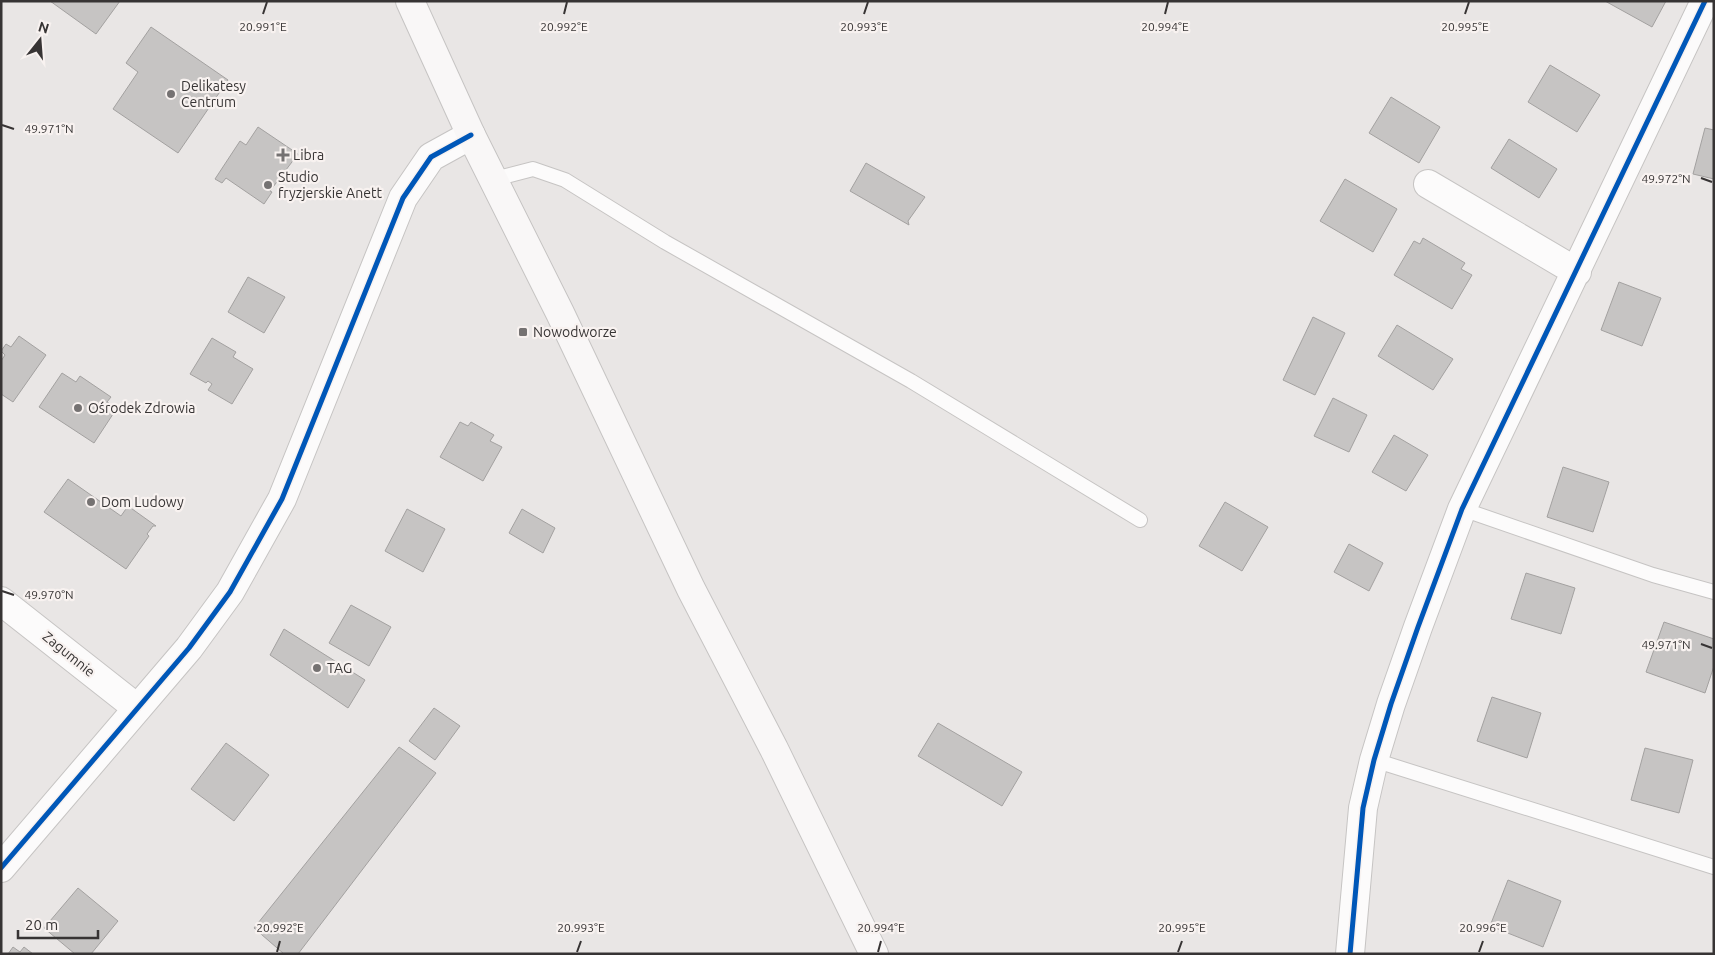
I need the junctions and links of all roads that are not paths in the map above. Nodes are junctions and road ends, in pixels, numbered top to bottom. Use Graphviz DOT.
graph roads {
  1 [pos="410,1"];
  2 [pos="1705,1"];
  3 [pos="471,135"];
  4 [pos="494,179"];
  5 [pos="1428,184"];
  6 [pos="1578,272"];
  7 [pos="1462,510"];
  8 [pos="1140,520"];
  9 [pos="1714,592"];
  10 [pos="1,601"];
  11 [pos="137,708"];
  12 [pos="1374,760"];
  13 [pos="1714,867"];
  14 [pos="1,868"];
  15 [pos="874,954"];
  16 [pos="1350,954"];
  1 -- 3 [label="main road"];
  2 -- 6 [label="street"];
  3 -- 4 [label="main road"];
  3 -- 11 [label="street"];
  4 -- 8 [label="lane"];
  4 -- 15 [label="main road"];
  5 -- 6 [label="street"];
  6 -- 7 [label="street"];
  7 -- 9 [label="lane"];
  7 -- 12 [label="street"];
  10 -- 11 [label="street, Zagumnie"];
  11 -- 14 [label="street"];
  12 -- 13 [label="lane"];
  12 -- 16 [label="street"];
}
